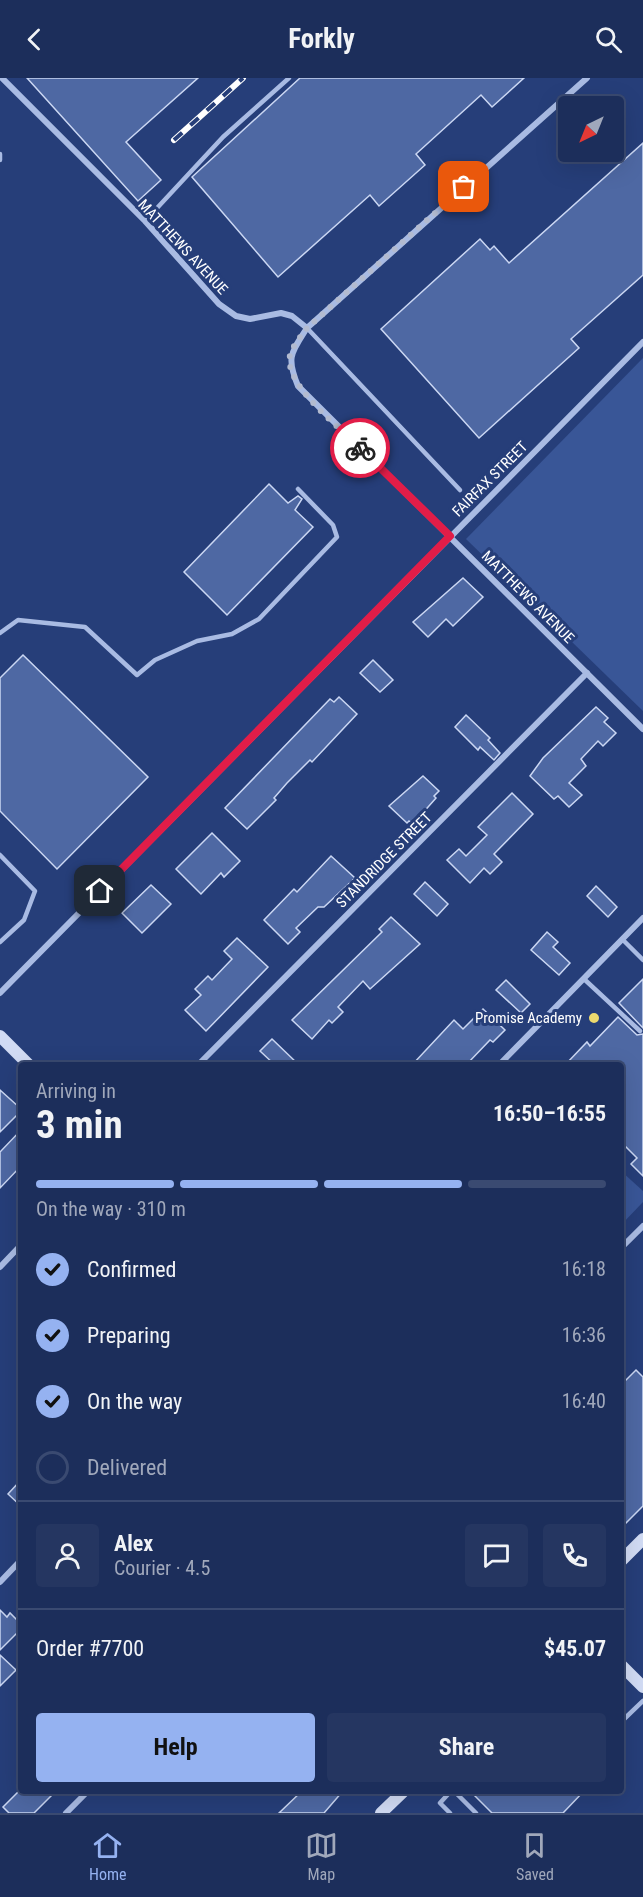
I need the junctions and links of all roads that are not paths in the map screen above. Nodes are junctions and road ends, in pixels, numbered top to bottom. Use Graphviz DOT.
graph roads {
  1 [pos="2,78"];
  2 [pos="289,78"];
  3 [pos="586,78"];
  4 [pos="0,154"];
  5 [pos="0,160"];
  6 [pos="145,221"];
  7 [pos="307,328"];
  8 [pos="643,342"];
  9 [pos="298,489"];
  10 [pos="460,490"];
  11 [pos="450,536"];
  12 [pos="0,633"];
  13 [pos="587,673"];
  14 [pos="643,729"];
  15 [pos="0,855"];
  16 [pos="643,918"];
  17 [pos="622,939"];
  18 [pos="0,942"];
  19 [pos="643,960"];
  20 [pos="584,979"];
  21 [pos="0,993"];
  22 [pos="640,1031"];
  23 [pos="0,1036"];
  24 [pos="26,1062"];
  25 [pos="201,1062"];
  26 [pos="502,1062"];
  27 [pos="643,1226"];
  28 [pos="624,1245"];
  29 [pos="18,1248"];
  30 [pos="0,1267"];
  31 [pos="643,1539"];
  32 [pos="624,1558"];
  33 [pos="18,1563"];
  34 [pos="0,1582"];
  35 [pos="624,1668"];
  36 [pos="643,1687"];
  37 [pos="643,1701"];
  38 [pos="624,1719"];
  39 [pos="85,1794"];
  40 [pos="401,1794"];
  41 [pos="450,1794"];
  42 [pos="456,1794"];
  43 [pos="66,1813"];
  44 [pos="381,1813"];
  45 [pos="450,1813"];
  46 [pos="476,1813"];
  1 -- 6 [label="street, MATTHEWS AVENUE"];
  2 -- 6 [label="lane"];
  3 -- 7 [label="street"];
  4 -- 5 [label="lane"];
  6 -- 7 [label="street, MATTHEWS AVENUE"];
  7 -- 10 [label="lane"];
  7 -- 11 [label="street, MATTHEWS AVENUE"];
  8 -- 11 [label="street, FAIRFAX STREET"];
  9 -- 12 [label="lane"];
  11 -- 13 [label="street, MATTHEWS AVENUE"];
  11 -- 21 [label="street, FAIRFAX STREET"];
  13 -- 14 [label="street, MATTHEWS AVENUE"];
  13 -- 25 [label="street, STANDRIDGE STREET"];
  15 -- 18 [label="lane"];
  16 -- 17 [label="street"];
  17 -- 19 [label="lane"];
  17 -- 20 [label="street"];
  20 -- 22 [label="lane"];
  20 -- 26 [label="street"];
  23 -- 24 [label="main road"];
  27 -- 28 [label="street"];
  29 -- 30 [label="street"];
  31 -- 32 [label="main road"];
  33 -- 34 [label="street"];
  35 -- 36 [label="main road"];
  37 -- 38 [label="lane"];
  39 -- 43 [label="street"];
  40 -- 44 [label="main road"];
  41 -- 45 [label="lane"];
  42 -- 46 [label="lane"];
}
